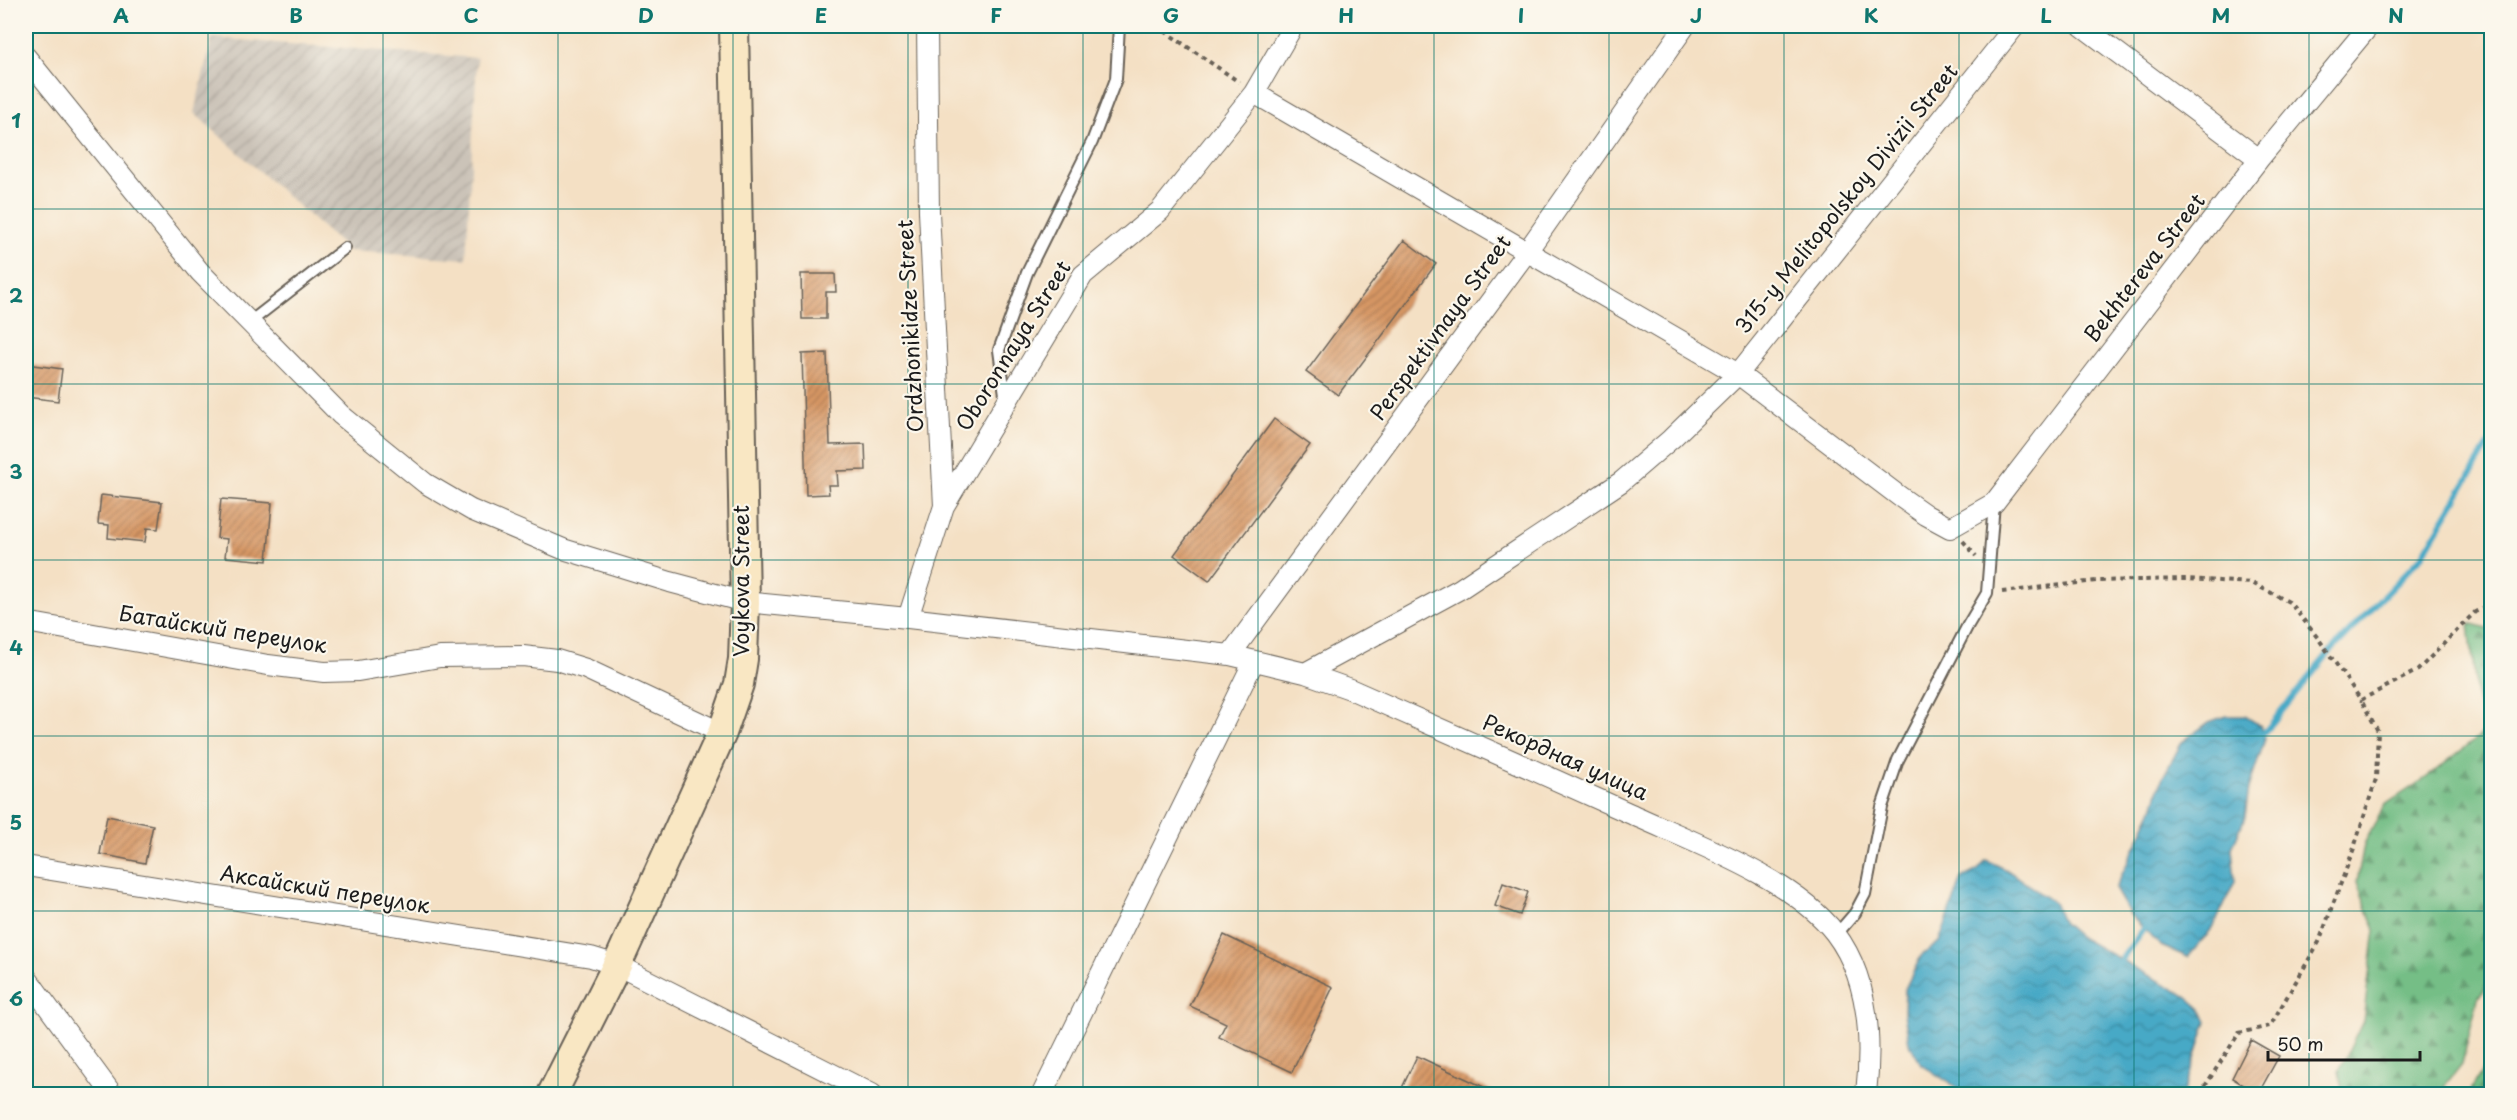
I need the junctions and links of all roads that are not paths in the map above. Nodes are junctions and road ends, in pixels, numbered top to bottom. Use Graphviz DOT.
graph roads {
  1 [pos="734,26"];
  2 [pos="927,26"];
  3 [pos="1119,26"];
  4 [pos="1293,26"];
  5 [pos="1685,26"];
  6 [pos="2015,26"];
  7 [pos="2082,26"];
  8 [pos="2369,26"];
  9 [pos="26,57"];
  10 [pos="1254,93"];
  11 [pos="2259,159"];
  12 [pos="345,248"];
  13 [pos="1528,250"];
  14 [pos="250,322"];
  15 [pos="1738,374"];
  16 [pos="1006,402"];
  17 [pos="1994,503"];
  18 [pos="944,506"];
  19 [pos="745,602"];
  20 [pos="908,618"];
  21 [pos="26,622"];
  22 [pos="1230,655"];
  23 [pos="1254,661"];
  24 [pos="1305,673"];
  25 [pos="722,733"];
  26 [pos="26,866"];
  27 [pos="1836,935"];
  28 [pos="617,965"];
  29 [pos="26,977"];
  30 [pos="112,1095"];
  31 [pos="552,1095"];
  32 [pos="872,1095"];
  33 [pos="1042,1095"];
  34 [pos="1866,1095"];
  1 -- 19 [label="street, Voykova Street"];
  2 -- 18 [label="street, Ordzhonikidze Street"];
  3 -- 16 [label="lane"];
  4 -- 10 [label="street, Oboronnaya Street"];
  5 -- 13 [label="street, Perspektivnaya Street"];
  6 -- 15 [label="street, 315-y Melitopolskoy Divizii Street"];
  7 -- 11 [label="street"];
  8 -- 11 [label="street, Bekhtereva Street"];
  9 -- 14 [label="street, Рекордная улица"];
  10 -- 13 [label="street"];
  10 -- 16 [label="street, Oboronnaya Street"];
  11 -- 17 [label="street, Bekhtereva Street"];
  12 -- 14 [label="lane"];
  13 -- 15 [label="street"];
  13 -- 22 [label="street, Perspektivnaya Street"];
  14 -- 19 [label="street, Рекордная улица"];
  15 -- 17 [label="street, Bekhtereva Street"];
  15 -- 24 [label="street, 315-y Melitopolskoy Divizii Street"];
  16 -- 18 [label="street, Oboronnaya Street"];
  17 -- 27 [label="lane"];
  18 -- 20 [label="street, Ordzhonikidze Street"];
  19 -- 20 [label="street, Рекордная улица"];
  19 -- 25 [label="street, Voykova Street"];
  20 -- 22 [label="street, Рекордная улица"];
  21 -- 25 [label="street, Батайский переулок"];
  22 -- 23 [label="street, Рекордная улица"];
  23 -- 24 [label="street, Рекордная улица"];
  23 -- 33 [label="street"];
  24 -- 27 [label="street, Рекордная улица"];
  25 -- 28 [label="street, Voykova Street"];
  26 -- 28 [label="street, Аксайский переулок"];
  27 -- 34 [label="street, Рекордная улица"];
  28 -- 31 [label="street, Voykova Street"];
  28 -- 32 [label="street, Аксайский переулок"];
  29 -- 30 [label="street"];
}
